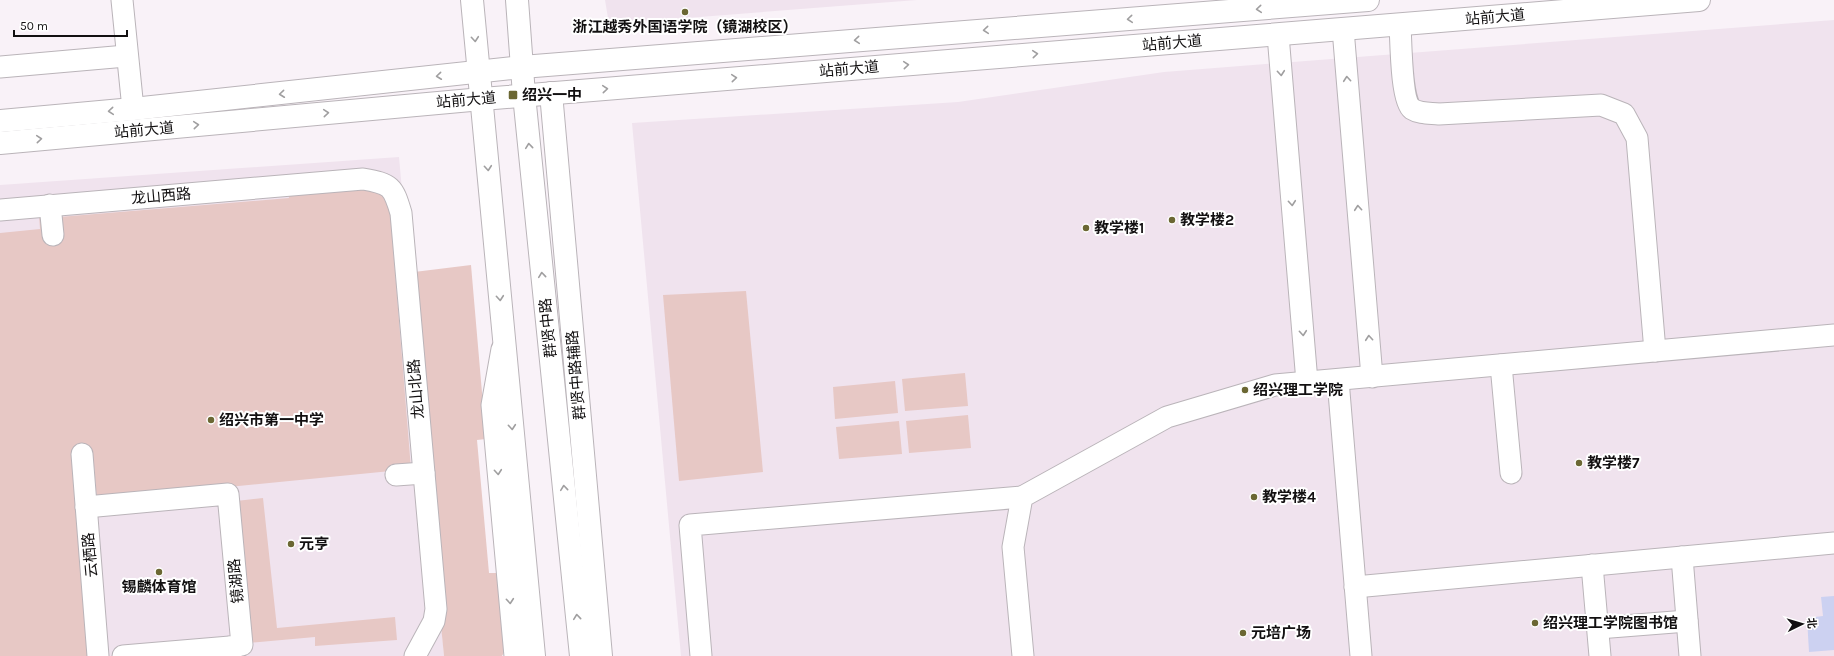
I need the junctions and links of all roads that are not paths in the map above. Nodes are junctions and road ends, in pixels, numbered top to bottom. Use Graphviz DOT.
graph roads {
  1 [pos="122,0"];
  2 [pos="472,0"];
  3 [pos="517,0"];
  4 [pos="1368,0"];
  5 [pos="1699,0"];
  6 [pos="1400,25"];
  7 [pos="1343,29"];
  8 [pos="1278,35"];
  9 [pos="126,56"];
  10 [pos="0,67"];
  11 [pos="522,67"];
  12 [pos="478,72"];
  13 [pos="551,93"];
  14 [pos="524,95"];
  15 [pos="482,99"];
  16 [pos="133,109"];
  17 [pos="0,121"];
  18 [pos="0,143"];
  19 [pos="323,182"];
  20 [pos="50,205"];
  21 [pos="0,210"];
  22 [pos="53,235"];
  23 [pos="1834,335"];
  24 [pos="504,336"];
  25 [pos="1655,351"];
  26 [pos="1501,365"];
  27 [pos="1372,377"];
  28 [pos="1338,380"];
  29 [pos="1307,382"];
  30 [pos="82,454"];
  31 [pos="424,473"];
  32 [pos="1511,473"];
  33 [pos="396,476"];
  34 [pos="1022,497"];
  35 [pos="86,507"];
  36 [pos="1834,543"];
  37 [pos="1682,557"];
  38 [pos="1592,565"];
  39 [pos="1355,587"];
  40 [pos="1687,621"];
  41 [pos="1598,628"];
  42 [pos="230,651"];
  43 [pos="98,656"];
  44 [pos="123,656"];
  45 [pos="414,656"];
  46 [pos="515,656"];
  47 [pos="534,656"];
  48 [pos="581,656"];
  49 [pos="601,656"];
  50 [pos="701,656"];
  51 [pos="1023,656"];
  52 [pos="1361,656"];
  53 [pos="1600,656"];
  54 [pos="1690,656"];
  1 -- 9 [label="street"];
  2 -- 12 [label="main road, one-way"];
  3 -- 11 [label="main road, 群贤中路"];
  4 -- 11 [label="main road, 站前大道, one-way"];
  5 -- 6 [label="main road, 站前大道"];
  6 -- 7 [label="main road, 站前大道"];
  6 -- 25 [label="street"];
  7 -- 8 [label="main road, 站前大道"];
  27 -- 7 [label="street, one-way"];
  13 -- 8 [label="main road, 站前大道, one-way"];
  8 -- 29 [label="street, one-way"];
  9 -- 10 [label="street"];
  9 -- 16 [label="street"];
  11 -- 12 [label="main road, 站前大道"];
  11 -- 14 [label="main road, 群贤中路"];
  12 -- 15 [label="main road"];
  12 -- 16 [label="main road, 站前大道, one-way"];
  13 -- 14 [label="main road, 站前大道"];
  13 -- 49 [label="main road, 群贤中路辅路"];
  14 -- 15 [label="main road, 站前大道"];
  48 -- 14 [label="main road, 群贤中路, one-way"];
  18 -- 15 [label="main road, 站前大道, one-way"];
  15 -- 24 [label="main road, one-way"];
  16 -- 17 [label="main road, 站前大道, one-way"];
  19 -- 20 [label="street, 龙山西路"];
  19 -- 31 [label="street, 龙山北路"];
  20 -- 21 [label="street, 龙山西路"];
  20 -- 22 [label="street"];
  23 -- 25 [label="street"];
  24 -- 46 [label="street, one-way"];
  24 -- 47 [label="main road, one-way"];
  25 -- 26 [label="street"];
  26 -- 27 [label="street"];
  26 -- 32 [label="street"];
  27 -- 28 [label="street"];
  28 -- 29 [label="street"];
  28 -- 39 [label="street"];
  29 -- 34 [label="street"];
  30 -- 35 [label="street, 云栖路"];
  31 -- 33 [label="street"];
  31 -- 45 [label="street, 龙山北路"];
  34 -- 50 [label="street"];
  34 -- 51 [label="street"];
  35 -- 42 [label="street, 镜湖路"];
  35 -- 43 [label="street, 云栖路"];
  36 -- 37 [label="street"];
  37 -- 38 [label="street"];
  37 -- 40 [label="street"];
  38 -- 39 [label="street"];
  38 -- 41 [label="street"];
  39 -- 52 [label="street"];
  40 -- 41 [label="street"];
  40 -- 54 [label="street"];
  41 -- 53 [label="street"];
  42 -- 44 [label="street"];
}
